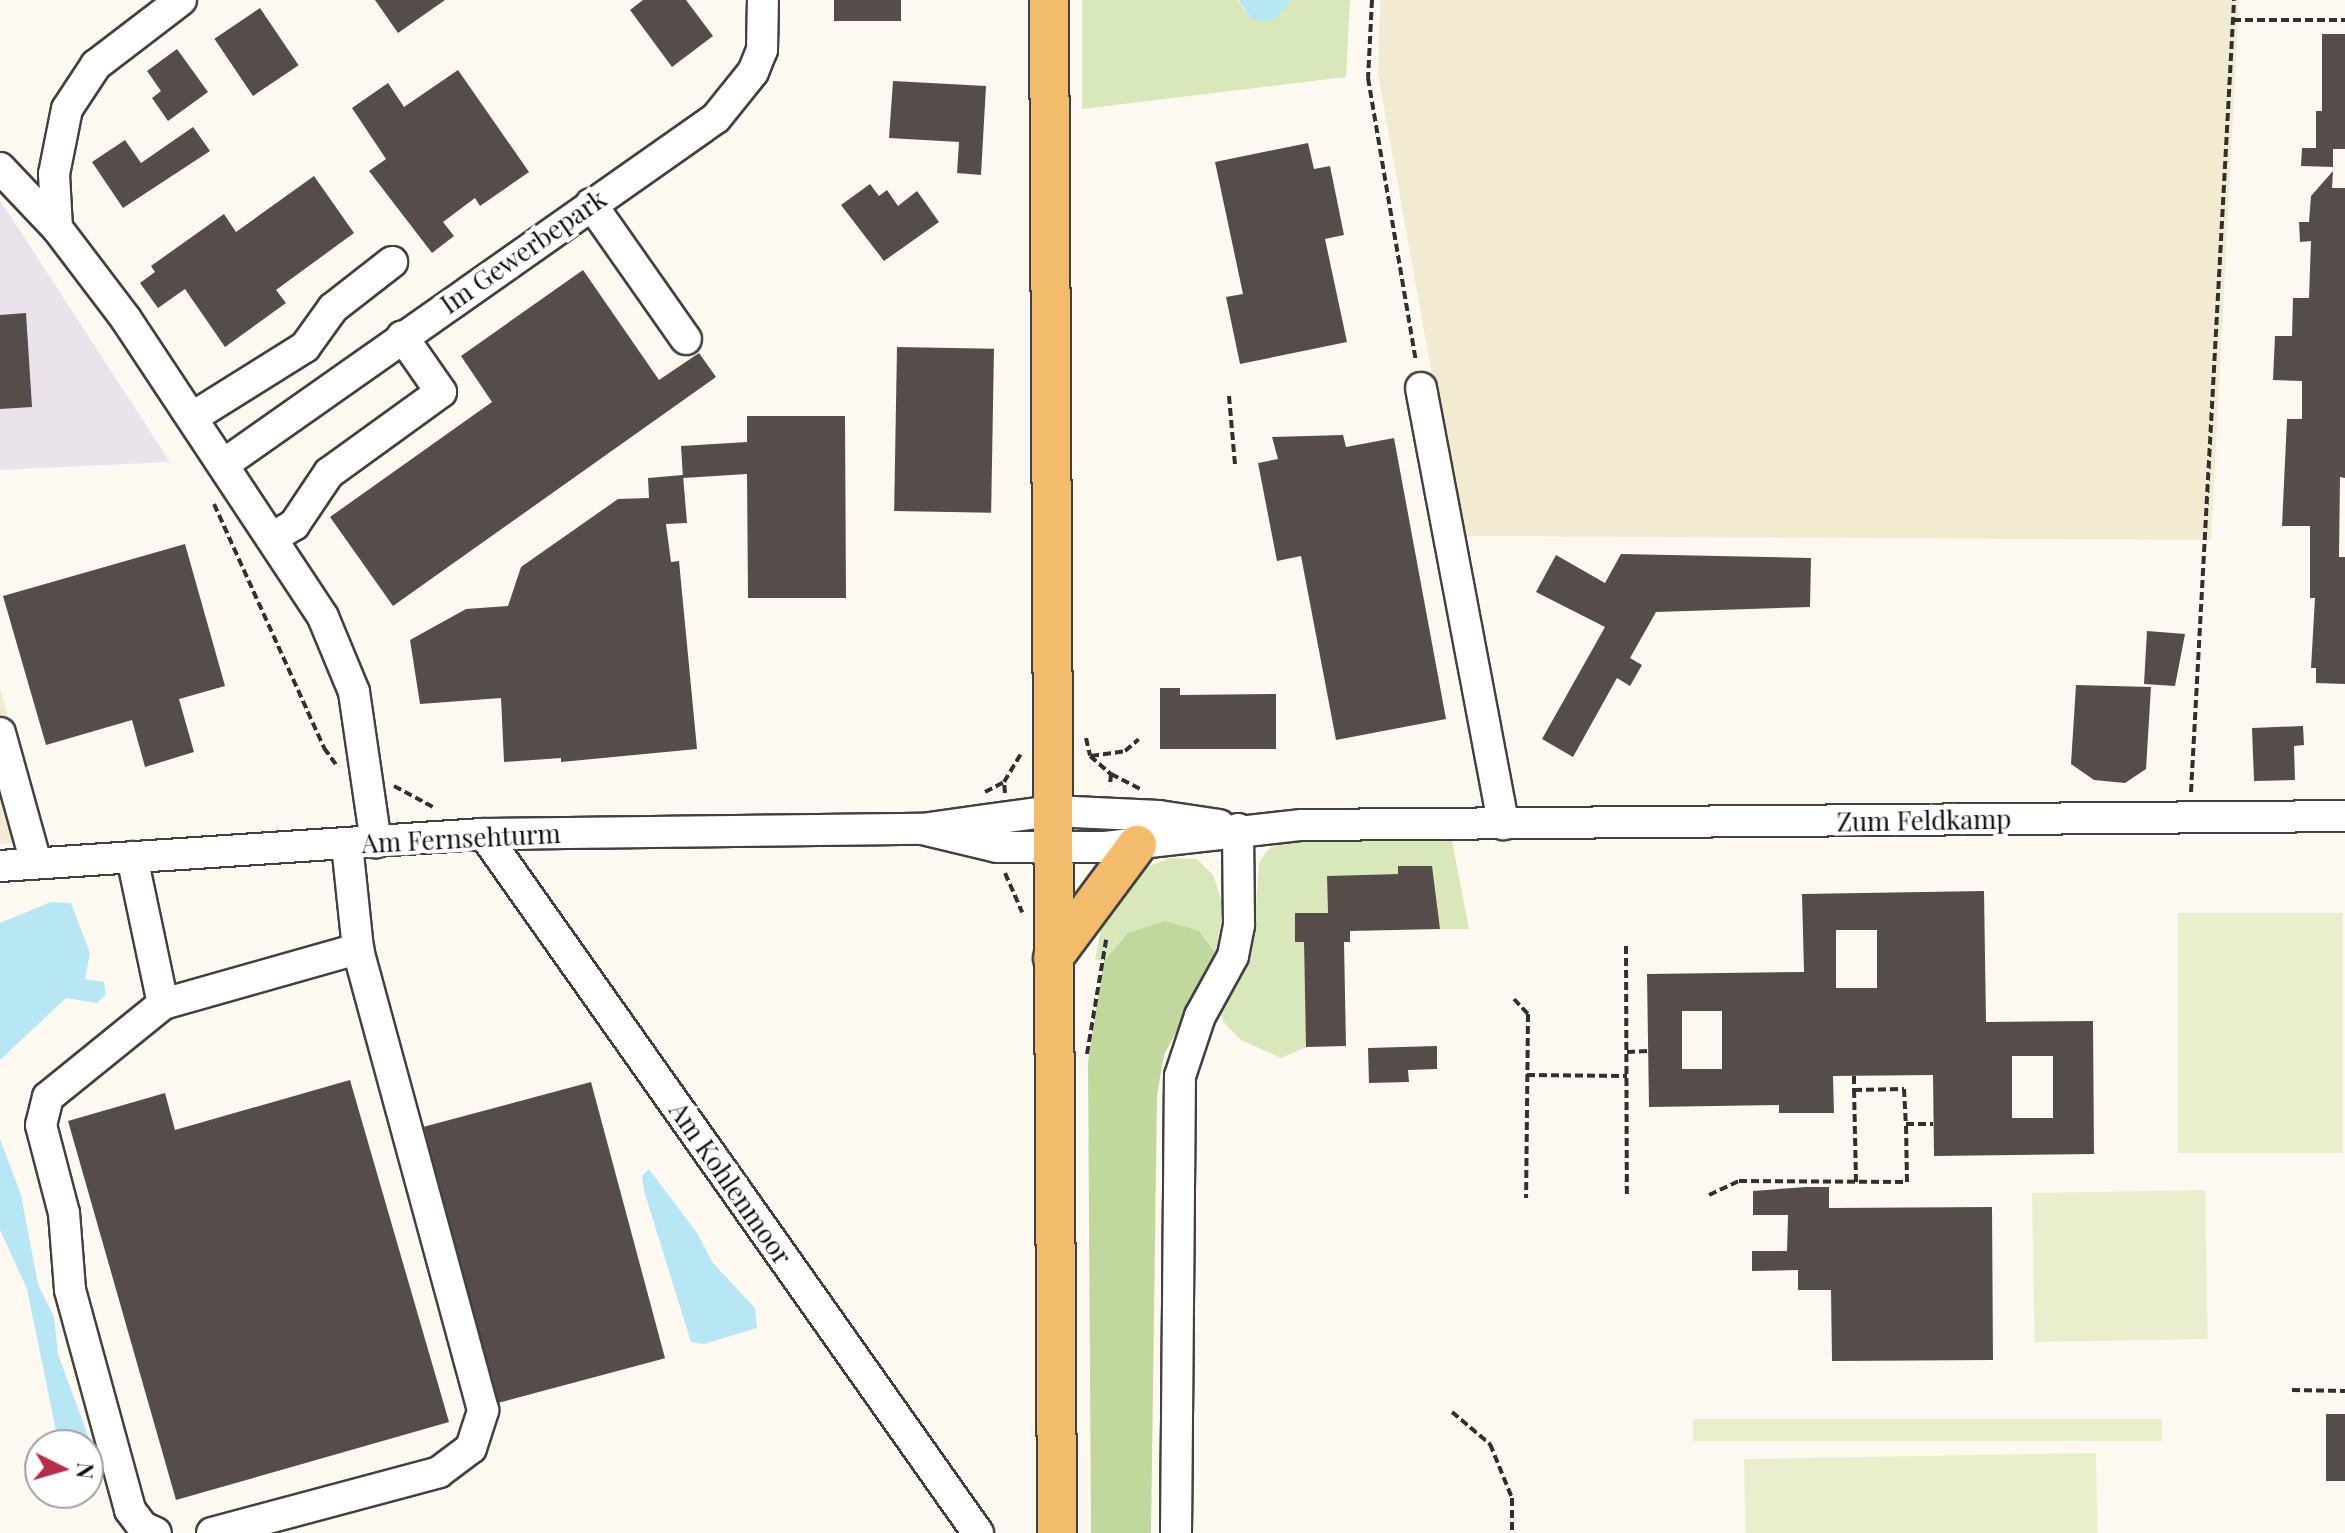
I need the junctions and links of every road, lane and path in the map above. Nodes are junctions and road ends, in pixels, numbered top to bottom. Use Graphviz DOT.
graph roads {
  1 [pos="181,0"];
  2 [pos="763,0"];
  3 [pos="1049,0"];
  4 [pos="1372,0"];
  5 [pos="2234,0"];
  6 [pos="2233,20"];
  7 [pos="2345,20"];
  8 [pos="0,168"];
  9 [pos="591,204"];
  10 [pos="57,228"];
  11 [pos="392,262"];
  12 [pos="402,336"];
  13 [pos="686,339"];
  14 [pos="1421,388"];
  15 [pos="1229,396"];
  16 [pos="193,417"];
  17 [pos="224,464"];
  18 [pos="1235,465"];
  19 [pos="272,538"];
  20 [pos="1084,728"];
  21 [pos="0,733"];
  22 [pos="1139,739"];
  23 [pos="1090,756"];
  24 [pos="9,799"];
  25 [pos="1106,812"];
  26 [pos="2345,816"];
  27 [pos="2189,817"];
  28 [pos="1503,824"];
  29 [pos="1052,829"];
  30 [pos="1238,829"];
  31 [pos="484,834"];
  32 [pos="361,843"];
  33 [pos="1137,845"];
  34 [pos="132,857"];
  35 [pos="36,863"];
  36 [pos="0,866"];
  37 [pos="1109,933"];
  38 [pos="1626,946"];
  39 [pos="358,949"];
  40 [pos="1053,958"];
  41 [pos="1514,999"];
  42 [pos="163,1004"];
  43 [pos="1648,1051"];
  44 [pos="1627,1052"];
  45 [pos="1087,1057"];
  46 [pos="1527,1075"];
  47 [pos="1627,1076"];
  48 [pos="1854,1076"];
  49 [pos="1854,1090"];
  50 [pos="1906,1124"];
  51 [pos="1933,1124"];
  52 [pos="1856,1182"];
  53 [pos="1709,1195"];
  54 [pos="1627,1196"];
  55 [pos="1526,1198"];
  56 [pos="2292,1390"];
  57 [pos="2345,1391"];
  58 [pos="1452,1412"];
  59 [pos="156,1533"];
  60 [pos="212,1533"];
  61 [pos="978,1533"];
  62 [pos="1057,1533"];
  63 [pos="1176,1533"];
  64 [pos="1512,1533"];
  1 -- 10 [label="street"];
  2 -- 9 [label="street, Im Gewerbepark"];
  3 -- 29 [label="main road"];
  4 -- 14 [label="path"];
  5 -- 6 [label="path"];
  6 -- 7 [label="path"];
  6 -- 27 [label="path"];
  8 -- 10 [label="street"];
  9 -- 12 [label="street, Im Gewerbepark"];
  9 -- 13 [label="street"];
  10 -- 16 [label="street"];
  11 -- 16 [label="street"];
  12 -- 17 [label="street, Im Gewerbepark"];
  12 -- 19 [label="street"];
  14 -- 28 [label="street"];
  15 -- 18 [label="path"];
  16 -- 17 [label="street"];
  17 -- 19 [label="street"];
  19 -- 32 [label="street"];
  20 -- 23 [label="path"];
  21 -- 24 [label="street"];
  22 -- 23 [label="path"];
  23 -- 25 [label="path"];
  24 -- 35 [label="street"];
  25 -- 29 [label="street, Zum Feldkamp"];
  25 -- 30 [label="street, Zum Feldkamp"];
  26 -- 27 [label="street, Zum Feldkamp"];
  27 -- 28 [label="street, Zum Feldkamp"];
  28 -- 30 [label="street, Zum Feldkamp"];
  29 -- 31 [label="street, Am Fernsehturm"];
  29 -- 33 [label="street, Zum Feldkamp"];
  29 -- 40 [label="main road"];
  30 -- 33 [label="street, Zum Feldkamp"];
  30 -- 63 [label="street"];
  31 -- 32 [label="street, Am Fernsehturm"];
  31 -- 61 [label="street, Am Kohlenmoor"];
  32 -- 34 [label="street, Am Fernsehturm"];
  32 -- 39 [label="street"];
  33 -- 40 [label="main road"];
  34 -- 35 [label="street, Am Fernsehturm"];
  34 -- 42 [label="street"];
  35 -- 36 [label="street, Am Fernsehturm"];
  37 -- 45 [label="path"];
  38 -- 44 [label="path"];
  39 -- 42 [label="street"];
  39 -- 60 [label="street"];
  40 -- 62 [label="main road"];
  41 -- 46 [label="path"];
  42 -- 59 [label="street"];
  43 -- 44 [label="path"];
  44 -- 47 [label="path"];
  46 -- 47 [label="path"];
  46 -- 55 [label="path"];
  47 -- 54 [label="path"];
  48 -- 49 [label="path"];
  49 -- 50 [label="path"];
  49 -- 52 [label="path"];
  50 -- 51 [label="path"];
  50 -- 52 [label="path"];
  52 -- 53 [label="path"];
  56 -- 57 [label="path"];
  58 -- 64 [label="path"];
}
